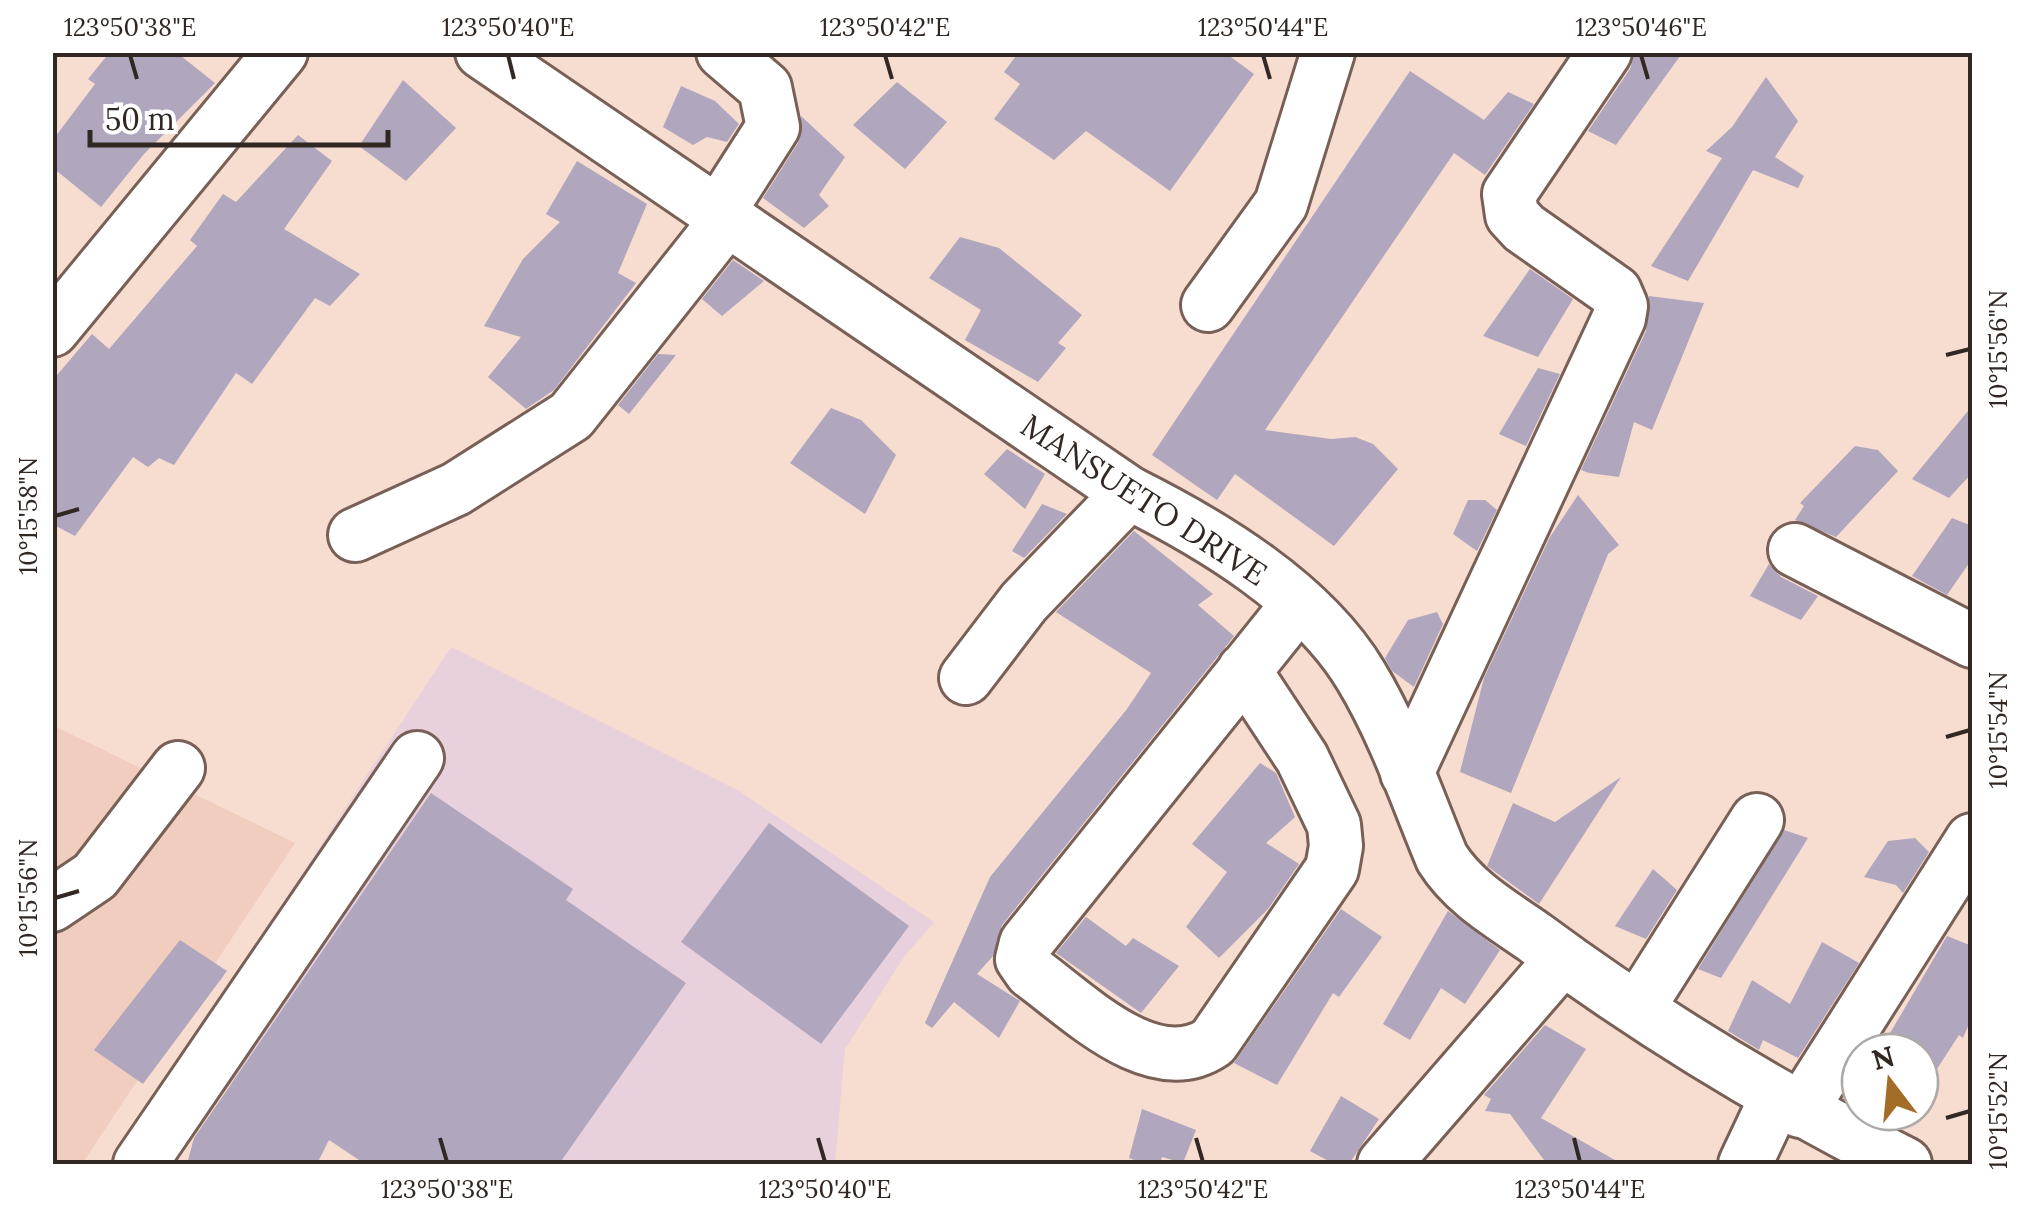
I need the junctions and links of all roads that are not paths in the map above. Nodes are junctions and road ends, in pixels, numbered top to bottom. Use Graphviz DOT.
graph roads {
  1 [pos="281,52"];
  2 [pos="482,52"];
  3 [pos="723,52"];
  4 [pos="1328,52"];
  5 [pos="1605,52"];
  6 [pos="720,219"];
  7 [pos="1208,304"];
  8 [pos="52,330"];
  9 [pos="1128,494"];
  10 [pos="355,536"];
  11 [pos="1796,550"];
  12 [pos="1300,603"];
  13 [pos="1972,641"];
  14 [pos="1244,670"];
  15 [pos="966,678"];
  16 [pos="417,758"];
  17 [pos="178,768"];
  18 [pos="1407,773"];
  19 [pos="1756,820"];
  20 [pos="1972,840"];
  21 [pos="52,904"];
  22 [pos="1562,959"];
  23 [pos="1638,1008"];
  24 [pos="1788,1104"];
  25 [pos="140,1164"];
  26 [pos="1384,1164"];
  27 [pos="1745,1164"];
  28 [pos="1905,1164"];
  1 -- 8 [label="street"];
  2 -- 6 [label="street, MANSUETO DRIVE"];
  3 -- 6 [label="street"];
  4 -- 7 [label="street"];
  5 -- 18 [label="street"];
  6 -- 9 [label="street, MANSUETO DRIVE"];
  6 -- 10 [label="street"];
  9 -- 12 [label="street, MANSUETO DRIVE"];
  9 -- 15 [label="street"];
  11 -- 13 [label="street"];
  12 -- 14 [label="street"];
  12 -- 18 [label="street, MANSUETO DRIVE"];
  14 -- 14 [label="street"];
  16 -- 25 [label="street"];
  17 -- 21 [label="street"];
  18 -- 22 [label="street, MANSUETO DRIVE"];
  19 -- 23 [label="street"];
  20 -- 24 [label="street"];
  22 -- 23 [label="street, MANSUETO DRIVE"];
  22 -- 26 [label="street"];
  23 -- 24 [label="street, MANSUETO DRIVE"];
  24 -- 27 [label="street"];
  24 -- 28 [label="street, MANSUETO DRIVE"];
}
